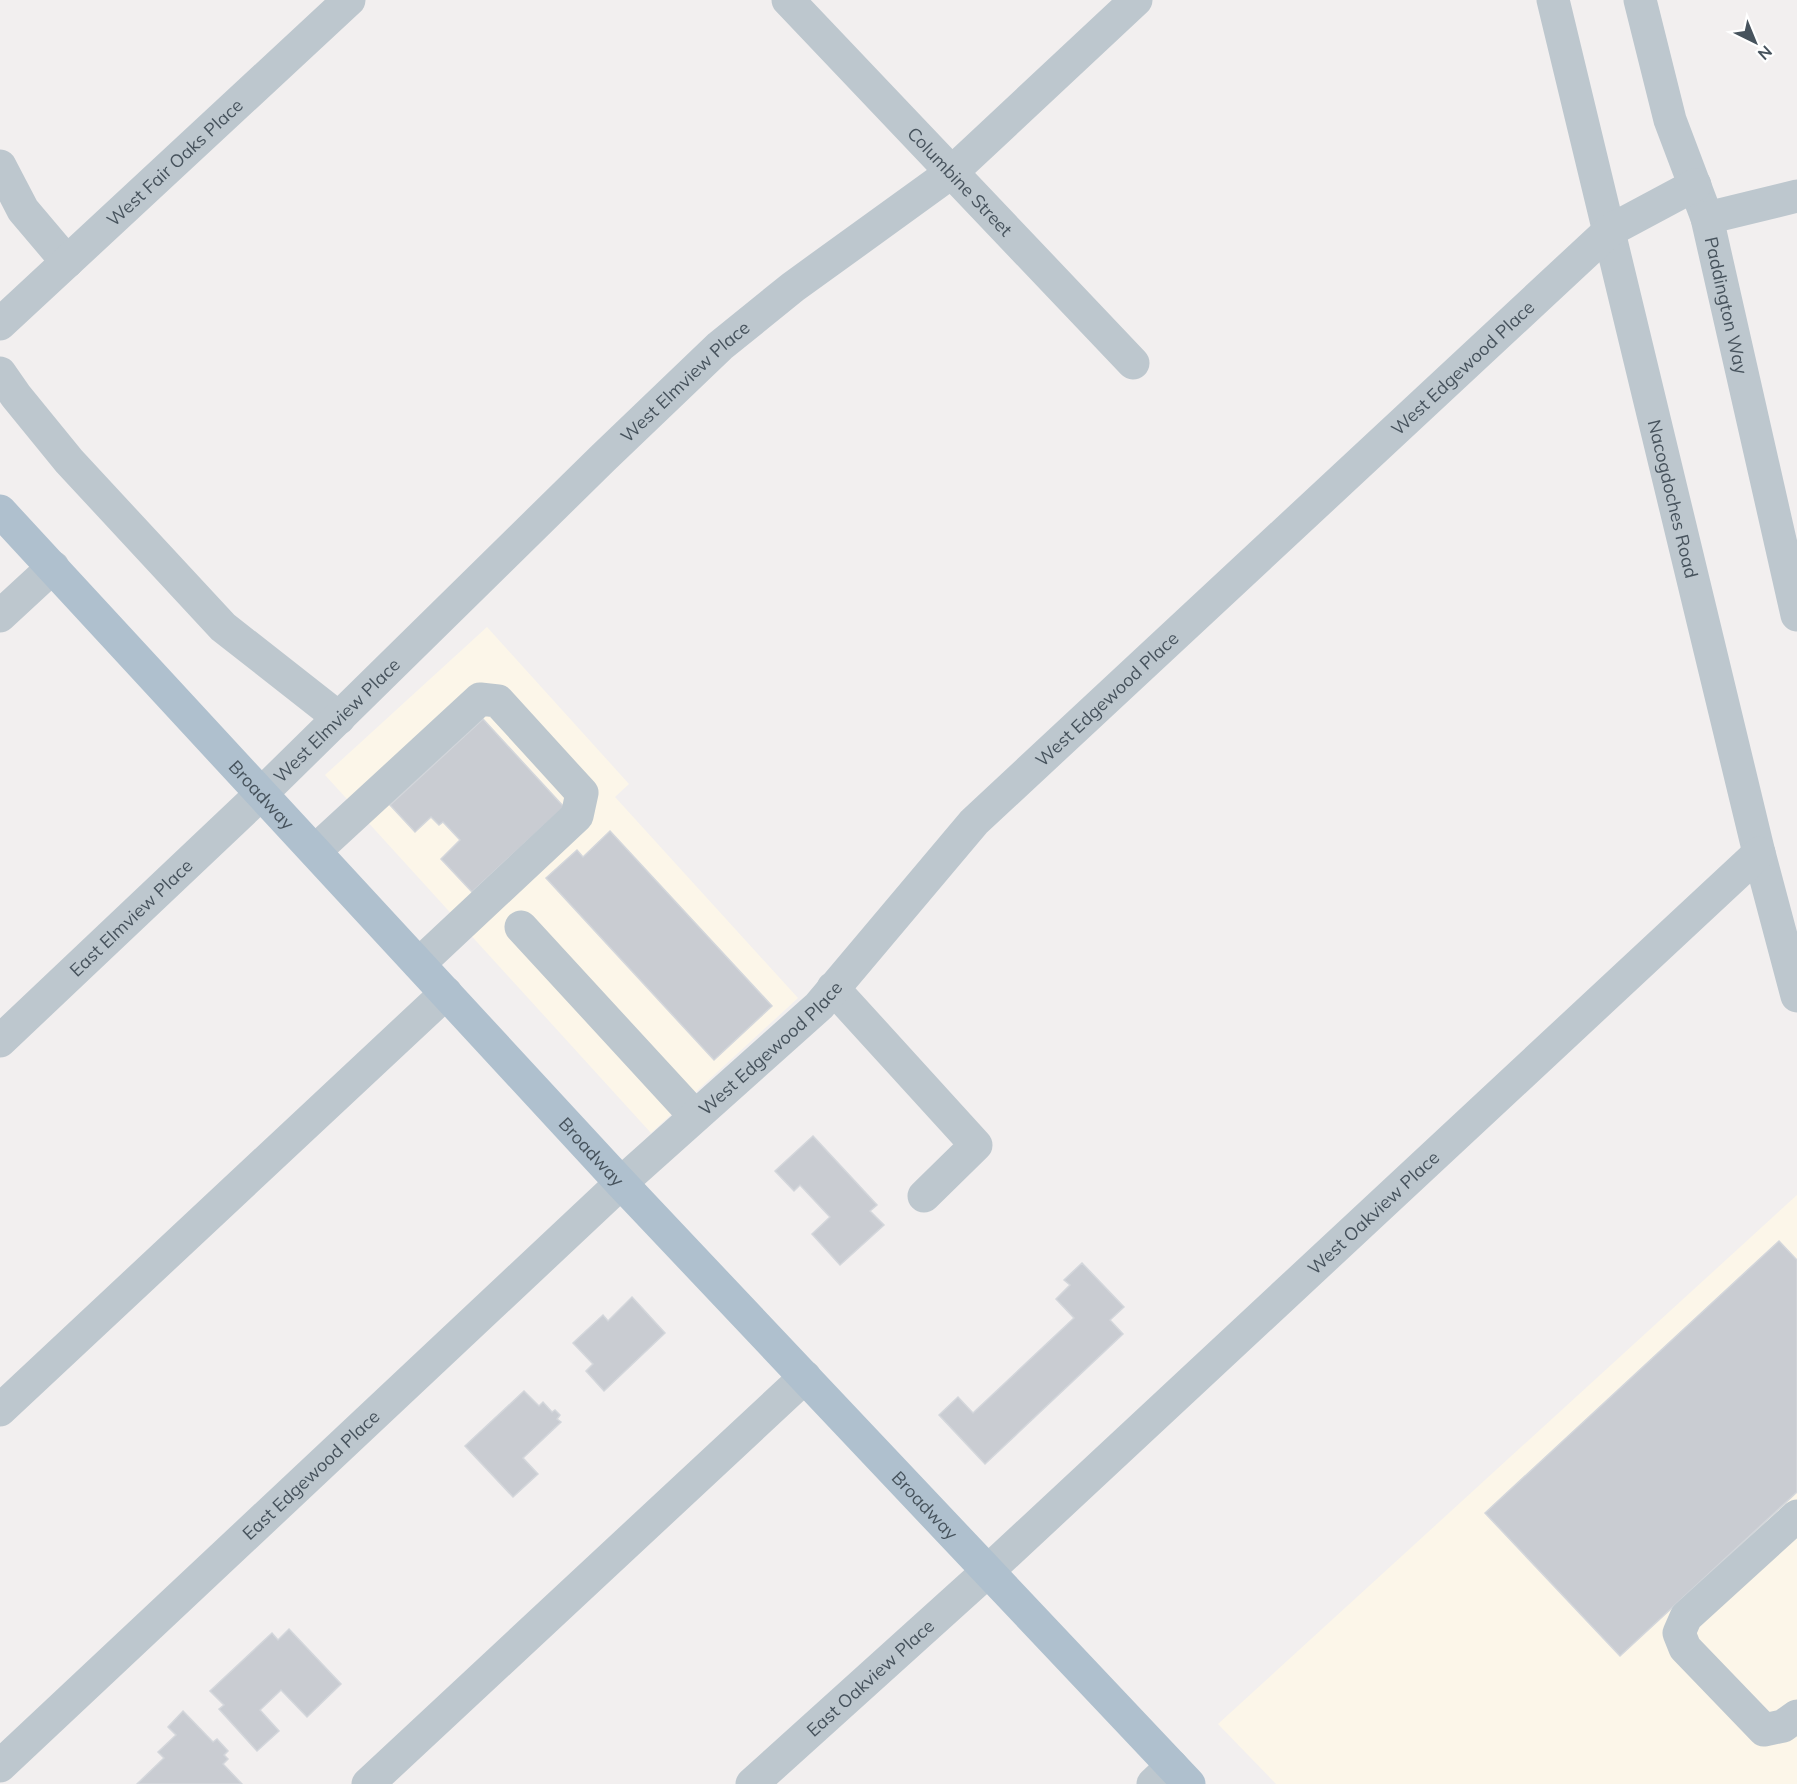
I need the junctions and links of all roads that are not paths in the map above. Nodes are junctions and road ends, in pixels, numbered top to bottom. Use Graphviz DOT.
graph roads {
  1 [pos="348,0"];
  2 [pos="788,0"];
  3 [pos="1136,0"];
  4 [pos="1553,0"];
  5 [pos="1640,0"];
  6 [pos="0,166"];
  7 [pos="952,172"];
  8 [pos="1695,185"];
  9 [pos="1797,196"];
  10 [pos="1707,218"];
  11 [pos="1609,231"];
  12 [pos="67,262"];
  13 [pos="0,324"];
  14 [pos="1133,363"];
  15 [pos="0,373"];
  16 [pos="0,511"];
  17 [pos="53,567"];
  18 [pos="1797,615"];
  19 [pos="0,616"];
  20 [pos="339,718"];
  21 [pos="262,793"];
  22 [pos="315,851"];
  23 [pos="1759,853"];
  24 [pos="521,927"];
  25 [pos="419,964"];
  26 [pos="833,988"];
  27 [pos="446,993"];
  28 [pos="1797,996"];
  29 [pos="0,1041"];
  30 [pos="695,1116"];
  31 [pos="621,1183"];
  32 [pos="924,1196"];
  33 [pos="805,1377"];
  34 [pos="0,1410"];
  35 [pos="1797,1516"];
  36 [pos="988,1570"];
  37 [pos="1797,1716"];
  38 [pos="0,1766"];
  39 [pos="1171,1778"];
  40 [pos="368,1784"];
  41 [pos="752,1784"];
  1 -- 12 [label="street, West Fair Oaks Place"];
  2 -- 7 [label="street, Columbine Street"];
  3 -- 7 [label="street, West Elmview Place"];
  4 -- 11 [label="street, Nacogdoches Road"];
  5 -- 8 [label="street, Paddington Way"];
  6 -- 12 [label="street"];
  7 -- 14 [label="street, Columbine Street"];
  7 -- 20 [label="street, West Elmview Place"];
  8 -- 10 [label="street, Paddington Way"];
  8 -- 11 [label="street, West Edgewood Place"];
  9 -- 10 [label="street"];
  10 -- 18 [label="street, Paddington Way"];
  11 -- 23 [label="street, Nacogdoches Road"];
  11 -- 26 [label="street, West Edgewood Place"];
  12 -- 13 [label="street, West Fair Oaks Place"];
  15 -- 20 [label="street"];
  16 -- 17 [label="main road, Broadway"];
  17 -- 19 [label="street"];
  17 -- 21 [label="main road, Broadway"];
  20 -- 21 [label="street, West Elmview Place"];
  21 -- 22 [label="main road, Broadway"];
  21 -- 29 [label="street, East Elmview Place"];
  22 -- 25 [label="main road, Broadway"];
  22 -- 25 [label="street"];
  23 -- 28 [label="street, Nacogdoches Road"];
  23 -- 36 [label="street, West Oakview Place"];
  24 -- 30 [label="street"];
  25 -- 27 [label="main road, Broadway"];
  26 -- 30 [label="street, West Edgewood Place"];
  26 -- 32 [label="street"];
  27 -- 31 [label="main road, Broadway"];
  27 -- 34 [label="street"];
  30 -- 31 [label="street, West Edgewood Place"];
  31 -- 33 [label="main road, Broadway"];
  31 -- 38 [label="street, East Edgewood Place"];
  33 -- 36 [label="main road, Broadway"];
  33 -- 40 [label="street"];
  35 -- 37 [label="street"];
  36 -- 39 [label="main road, Broadway"];
  36 -- 41 [label="street, East Oakview Place"];
}
